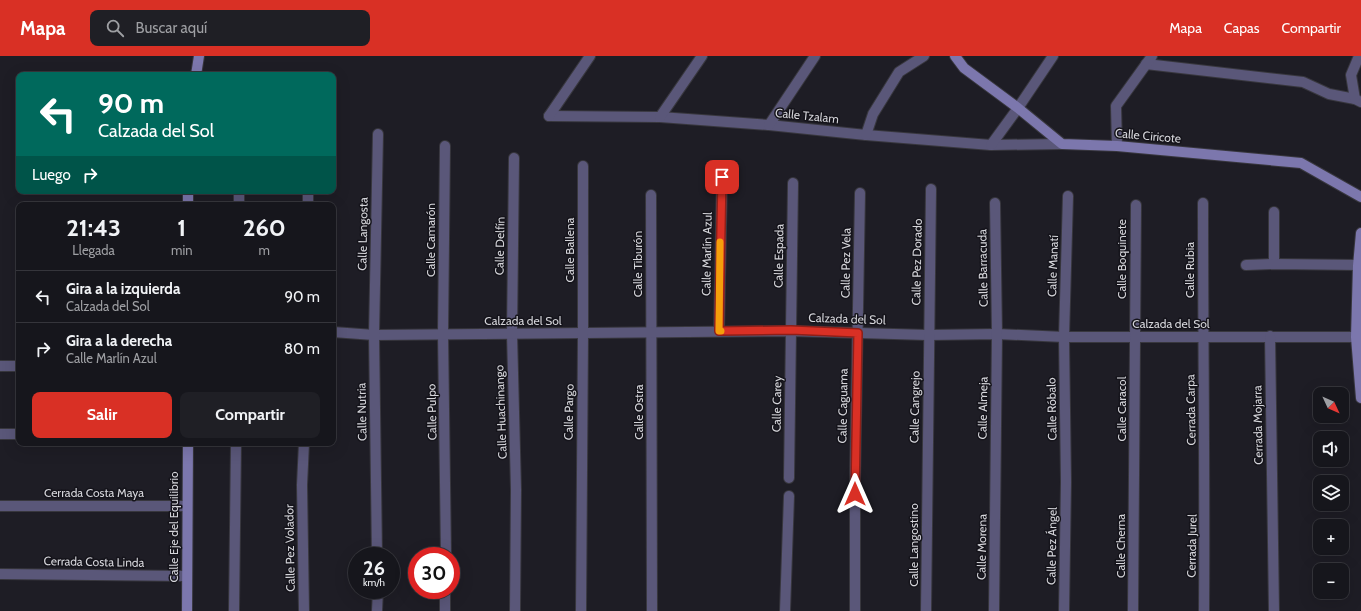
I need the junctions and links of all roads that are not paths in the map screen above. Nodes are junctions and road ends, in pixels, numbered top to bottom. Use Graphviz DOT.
graph roads {
  1 [pos="199,56"];
  2 [pos="590,56"];
  3 [pos="702,56"];
  4 [pos="815,56"];
  5 [pos="924,56"];
  6 [pos="955,56"];
  7 [pos="1053,56"];
  8 [pos="1359,56"];
  9 [pos="1149,60"];
  10 [pos="196,72"];
  11 [pos="1358,100"];
  12 [pos="1018,108"];
  13 [pos="660,117"];
  14 [pos="769,124"];
  15 [pos="378,134"];
  16 [pos="866,135"];
  17 [pos="992,144"];
  18 [pos="1062,144"];
  19 [pos="445,146"];
  20 [pos="1117,146"];
  21 [pos="514,158"];
  22 [pos="583,166"];
  23 [pos="722,177"];
  24 [pos="793,183"];
  25 [pos="931,189"];
  26 [pos="860,193"];
  27 [pos="651,195"];
  28 [pos="1068,196"];
  29 [pos="1361,197"];
  30 [pos="995,203"];
  31 [pos="1203,203"];
  32 [pos="1136,205"];
  33 [pos="1274,212"];
  34 [pos="1361,233"];
  35 [pos="1274,264"];
  36 [pos="1246,266"];
  37 [pos="1359,266"];
  38 [pos="791,330"];
  39 [pos="719,331"];
  40 [pos="336,332"];
  41 [pos="651,332"];
  42 [pos="858,333"];
  43 [pos="443,334"];
  44 [pos="512,334"];
  45 [pos="583,334"];
  46 [pos="997,334"];
  47 [pos="374,335"];
  48 [pos="928,335"];
  49 [pos="1270,336"];
  50 [pos="1064,337"];
  51 [pos="1135,337"];
  52 [pos="1203,337"];
  53 [pos="1359,337"];
  54 [pos="0,366"];
  55 [pos="16,366"];
  56 [pos="1361,398"];
  57 [pos="0,434"];
  58 [pos="16,434"];
  59 [pos="188,446"];
  60 [pos="236,446"];
  61 [pos="304,446"];
  62 [pos="789,478"];
  63 [pos="927,479"];
  64 [pos="1134,480"];
  65 [pos="1205,481"];
  66 [pos="1066,482"];
  67 [pos="996,483"];
  68 [pos="789,496"];
  69 [pos="0,506"];
  70 [pos="188,506"];
  71 [pos="377,547"];
  72 [pos="446,547"];
  73 [pos="0,574"];
  74 [pos="187,576"];
  75 [pos="378,599"];
  76 [pos="445,599"];
  77 [pos="187,611"];
  78 [pos="234,611"];
  79 [pos="304,611"];
  80 [pos="377,611"];
  81 [pos="445,611"];
  82 [pos="515,611"];
  83 [pos="581,611"];
  84 [pos="652,611"];
  85 [pos="785,611"];
  86 [pos="855,611"];
  87 [pos="926,611"];
  88 [pos="994,611"];
  89 [pos="1064,611"];
  90 [pos="1134,611"];
  91 [pos="1204,611"];
  92 [pos="1274,611"];
  1 -- 10 [label="street"];
  2 -- 13 [label="street, Calle Tzalam"];
  3 -- 13 [label="street"];
  4 -- 14 [label="street"];
  5 -- 16 [label="street"];
  6 -- 12 [label="street"];
  7 -- 12 [label="street"];
  8 -- 11 [label="street"];
  9 -- 11 [label="street"];
  9 -- 20 [label="street"];
  12 -- 17 [label="street"];
  12 -- 18 [label="street"];
  13 -- 14 [label="street, Calle Tzalam"];
  14 -- 16 [label="street, Calle Tzalam"];
  15 -- 47 [label="street, Calle Langosta"];
  16 -- 17 [label="street, Calle Tzalam"];
  17 -- 18 [label="street, Calle Tzalam"];
  18 -- 20 [label="street, Calle Ciricote"];
  19 -- 43 [label="street, Calle Camarón"];
  20 -- 29 [label="street, Calle Ciricote"];
  21 -- 44 [label="street, Calle Delfín"];
  22 -- 45 [label="street, Calle Ballena"];
  23 -- 39 [label="street, Calle Marlín Azul"];
  24 -- 38 [label="street, Calle Espada"];
  25 -- 48 [label="street, Calle Pez Dorado"];
  26 -- 42 [label="street, Calle Pez Vela"];
  27 -- 41 [label="street, Calle Tiburón"];
  28 -- 50 [label="street, Calle Manatí"];
  30 -- 46 [label="street, Calle Barracuda"];
  31 -- 52 [label="street, Calle Rubia"];
  32 -- 51 [label="street, Calle Boquinete"];
  33 -- 35 [label="street"];
  34 -- 37 [label="street"];
  35 -- 36 [label="street"];
  35 -- 37 [label="street"];
  37 -- 53 [label="street"];
  38 -- 39 [label="street, Calzada del Sol"];
  38 -- 42 [label="street, Calzada del Sol"];
  38 -- 62 [label="street, Calle Carey"];
  39 -- 41 [label="street, Calzada del Sol"];
  40 -- 47 [label="street, Calzada del Sol"];
  41 -- 45 [label="street, Calzada del Sol"];
  41 -- 84 [label="street, Calle Ostra"];
  42 -- 48 [label="street, Calzada del Sol"];
  42 -- 86 [label="street, Calle Caguama"];
  43 -- 44 [label="street, Calzada del Sol"];
  43 -- 47 [label="street, Calzada del Sol"];
  43 -- 72 [label="street, Calle Pulpo"];
  44 -- 45 [label="street, Calzada del Sol"];
  44 -- 82 [label="street, Calle Huachinango"];
  45 -- 83 [label="street, Calle Pargo"];
  46 -- 48 [label="street, Calzada del Sol"];
  46 -- 50 [label="street, Calzada del Sol"];
  46 -- 67 [label="street, Calle Almeja"];
  47 -- 71 [label="street, Calle Nutria"];
  48 -- 63 [label="street, Calle Cangrejo"];
  49 -- 52 [label="street, Calzada del Sol"];
  49 -- 53 [label="street, Calzada del Sol"];
  49 -- 92 [label="street, Cerrada Mojarra"];
  50 -- 51 [label="street, Calzada del Sol"];
  50 -- 66 [label="street, Calle Róbalo"];
  51 -- 52 [label="street, Calzada del Sol"];
  51 -- 64 [label="street, Calle Caracol"];
  52 -- 65 [label="street, Cerrada Carpa"];
  53 -- 56 [label="street"];
  54 -- 55 [label="street"];
  57 -- 58 [label="street"];
  59 -- 70 [label="street, Calle Eje del Equilibrio"];
  60 -- 78 [label="street"];
  61 -- 79 [label="street, Calle Pez Volador"];
  63 -- 87 [label="street, Calle Langostino"];
  64 -- 90 [label="street, Calle Cherna"];
  65 -- 91 [label="street, Cerrada Jurel"];
  66 -- 89 [label="street, Calle Pez Ángel"];
  67 -- 88 [label="street, Calle Morena"];
  68 -- 85 [label="street"];
  69 -- 70 [label="street, Cerrada Costa Maya"];
  70 -- 74 [label="street, Calle Eje del Equilibrio"];
  73 -- 74 [label="street, Cerrada Costa Linda"];
  74 -- 77 [label="street, Calle Eje del Equilibrio"];
  75 -- 80 [label="street"];
  76 -- 81 [label="street"];
}
